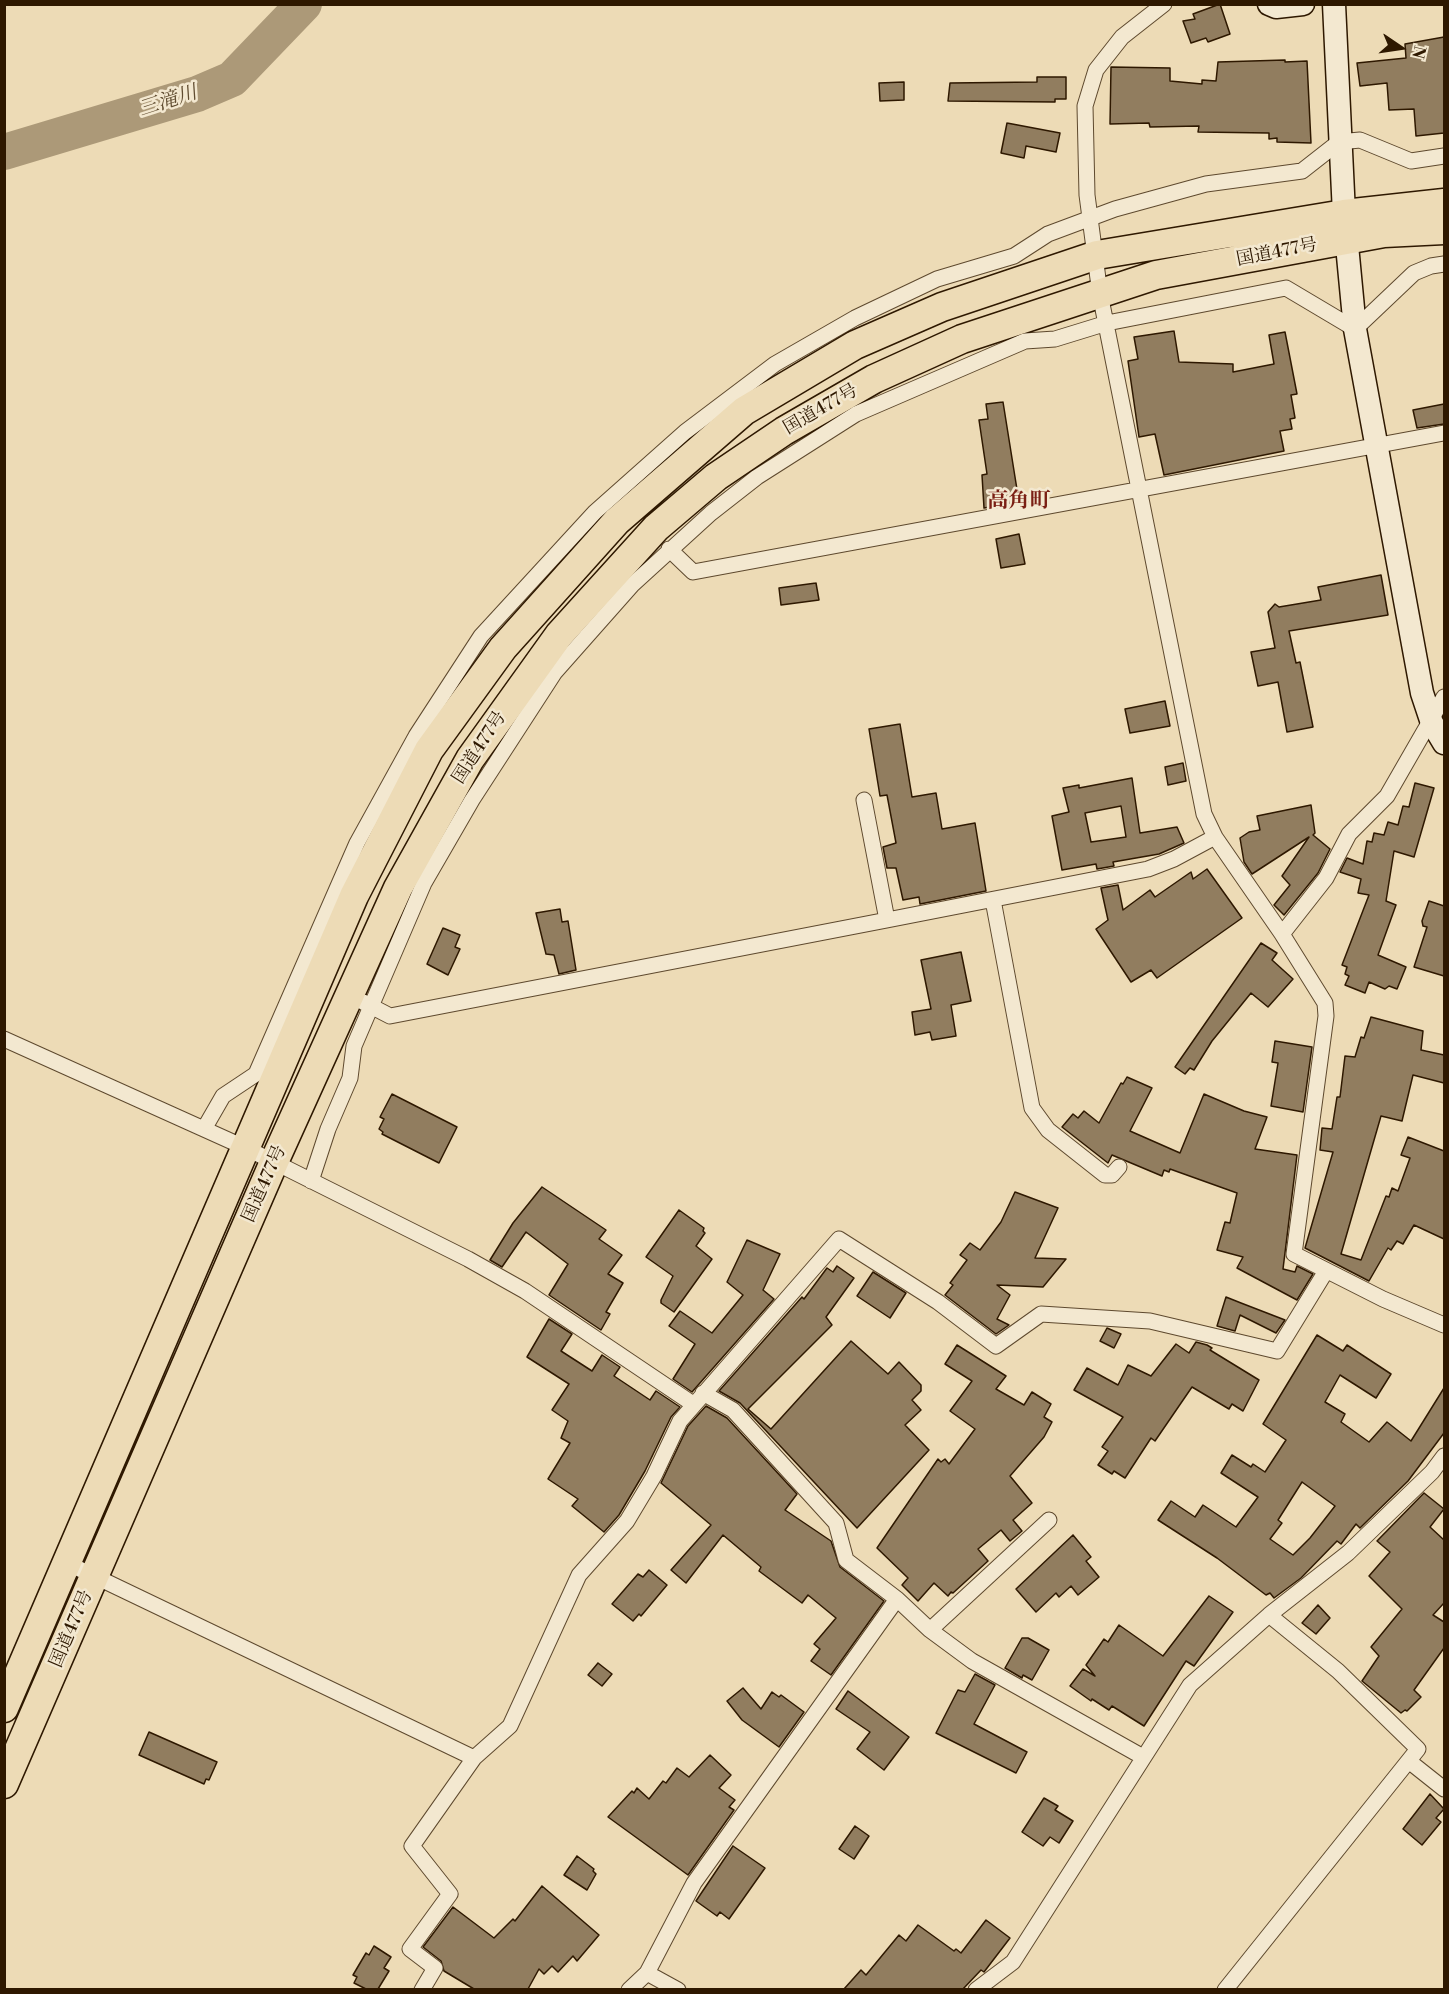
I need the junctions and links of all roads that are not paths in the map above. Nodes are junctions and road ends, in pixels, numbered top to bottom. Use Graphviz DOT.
graph roads {
  1 [pos="1164,4"];
  2 [pos="1269,4"];
  3 [pos="1303,4"];
  4 [pos="1334,4"];
  5 [pos="1339,142"];
  6 [pos="1444,156"];
  7 [pos="1444,192"];
  8 [pos="1444,203"];
  9 [pos="1383,209"];
  10 [pos="1091,219"];
  11 [pos="1345,227"];
  12 [pos="1444,231"];
  13 [pos="1097,255"];
  14 [pos="1444,264"];
  15 [pos="1100,294"];
  16 [pos="1107,323"];
  17 [pos="1355,329"];
  18 [pos="1444,433"];
  19 [pos="1377,446"];
  20 [pos="1140,492"];
  21 [pos="669,549"];
  22 [pos="1444,696"];
  23 [pos="1432,723"];
  24 [pos="1444,743"];
  25 [pos="864,800"];
  26 [pos="1215,837"];
  27 [pos="993,900"];
  28 [pos="887,920"];
  29 [pos="1282,934"];
  30 [pos="361,1000"];
  31 [pos="4,1039"];
  32 [pos="204,1129"];
  33 [pos="246,1148"];
  34 [pos="274,1162"];
  35 [pos="1119,1167"];
  36 [pos="311,1181"];
  37 [pos="1326,1271"];
  38 [pos="1444,1325"];
  39 [pos="698,1398"];
  40 [pos="1444,1456"];
  41 [pos="1049,1520"];
  42 [pos="67,1563"];
  43 [pos="95,1576"];
  44 [pos="897,1599"];
  45 [pos="1269,1615"];
  46 [pos="930,1630"];
  47 [pos="4,1708"];
  48 [pos="1143,1757"];
  49 [pos="474,1758"];
  50 [pos="1410,1762"];
  51 [pos="4,1785"];
  52 [pos="1444,1789"];
  53 [pos="647,1973"];
  54 [pos="422,1989"];
  55 [pos="629,1989"];
  56 [pos="678,1989"];
  57 [pos="976,1989"];
  58 [pos="1225,1989"];
  1 -- 10 [label="street"];
  2 -- 3 [label="street"];
  4 -- 5 [label="street"];
  5 -- 6 [label="street"];
  5 -- 10 [label="street"];
  5 -- 11 [label="street"];
  7 -- 9 [label="highway"];
  8 -- 9 [label="highway, 国道477号"];
  9 -- 11 [label="highway, 国道477号"];
  10 -- 13 [label="street"];
  10 -- 32 [label="street"];
  11 -- 12 [label="highway, 国道477号"];
  11 -- 13 [label="highway, 国道477号"];
  11 -- 15 [label="highway, 国道477号"];
  11 -- 17 [label="street"];
  13 -- 15 [label="street"];
  13 -- 33 [label="highway, 国道477号"];
  14 -- 17 [label="street"];
  15 -- 16 [label="street"];
  15 -- 30 [label="highway, 国道477号"];
  16 -- 17 [label="street"];
  16 -- 20 [label="street"];
  16 -- 21 [label="street"];
  17 -- 19 [label="street"];
  18 -- 19 [label="street"];
  19 -- 20 [label="street"];
  19 -- 23 [label="street"];
  20 -- 21 [label="street"];
  20 -- 26 [label="street"];
  21 -- 30 [label="street"];
  22 -- 23 [label="street"];
  23 -- 24 [label="street"];
  23 -- 29 [label="street"];
  25 -- 28 [label="street"];
  26 -- 27 [label="street"];
  26 -- 29 [label="street"];
  27 -- 28 [label="street"];
  27 -- 35 [label="street"];
  28 -- 30 [label="street"];
  29 -- 37 [label="street"];
  30 -- 34 [label="highway, 国道477号"];
  30 -- 36 [label="street"];
  31 -- 32 [label="street"];
  32 -- 33 [label="street"];
  33 -- 34 [label="street"];
  33 -- 42 [label="highway, 国道477号"];
  34 -- 36 [label="street"];
  34 -- 43 [label="highway, 国道477号"];
  36 -- 39 [label="street"];
  37 -- 38 [label="street"];
  37 -- 39 [label="street"];
  39 -- 44 [label="street"];
  39 -- 49 [label="street"];
  40 -- 45 [label="street"];
  41 -- 46 [label="street"];
  42 -- 43 [label="street"];
  42 -- 47 [label="highway, 国道477号"];
  43 -- 49 [label="street"];
  43 -- 51 [label="highway, 国道477号"];
  44 -- 46 [label="street"];
  44 -- 53 [label="street"];
  45 -- 48 [label="street"];
  45 -- 50 [label="street"];
  46 -- 48 [label="street"];
  48 -- 57 [label="street"];
  49 -- 54 [label="street"];
  50 -- 52 [label="street"];
  50 -- 58 [label="street"];
  53 -- 55 [label="street"];
  53 -- 56 [label="street"];
}
